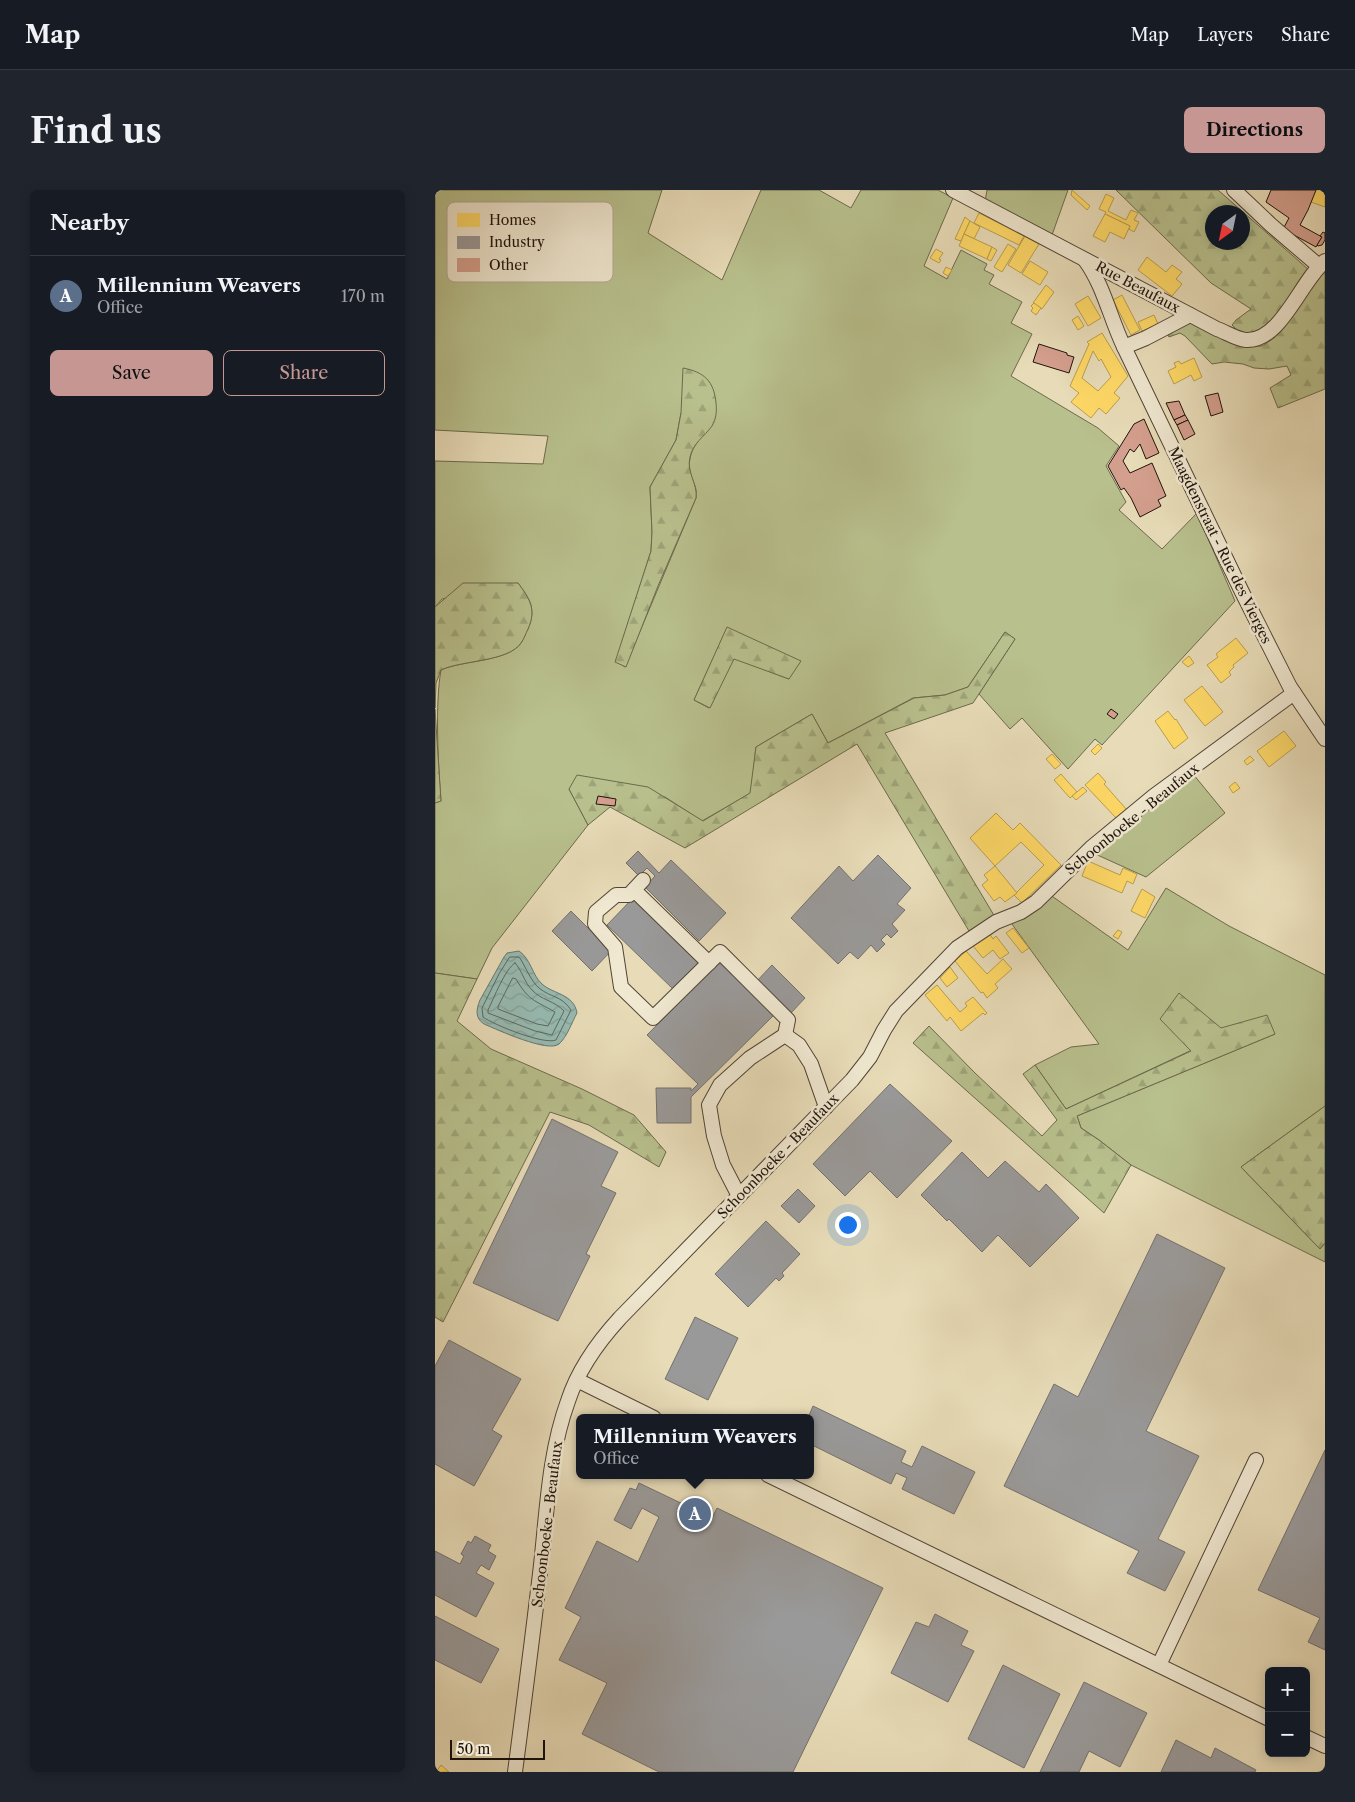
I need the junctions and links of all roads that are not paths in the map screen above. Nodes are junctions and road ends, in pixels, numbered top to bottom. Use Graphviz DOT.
graph roads {
  1 [pos="953,190"];
  2 [pos="1234,190"];
  3 [pos="1085,260"];
  4 [pos="1319,267"];
  5 [pos="1190,315"];
  6 [pos="1123,347"];
  7 [pos="1294,693"];
  8 [pos="1325,739"];
  9 [pos="709,963"];
  10 [pos="785,1036"];
  11 [pos="826,1107"];
  12 [pos="739,1196"];
  13 [pos="577,1380"];
  14 [pos="646,1414"];
  15 [pos="1256,1460"];
  16 [pos="776,1479"];
  17 [pos="1159,1665"];
  18 [pos="1265,1717"];
  19 [pos="1310,1739"];
  20 [pos="1325,1746"];
  21 [pos="515,1772"];
  1 -- 3 [label="street, Rue Beaufaux"];
  2 -- 4 [label="street, Rue Beaufaux"];
  3 -- 5 [label="street, Rue Beaufaux"];
  3 -- 6 [label="street, Rue Beaufaux"];
  4 -- 5 [label="street, Rue Beaufaux"];
  5 -- 6 [label="street, Rue Beaufaux"];
  6 -- 7 [label="street, Maagdenstraat - Rue des Vierges"];
  7 -- 8 [label="street, Maagdenstraat - Rue des Vierges"];
  7 -- 11 [label="street, Schoonboeke - Beaufaux"];
  9 -- 9 [label="street"];
  9 -- 10 [label="street"];
  10 -- 11 [label="street"];
  10 -- 12 [label="street"];
  11 -- 12 [label="street, Schoonboeke - Beaufaux"];
  12 -- 13 [label="street, Schoonboeke - Beaufaux"];
  13 -- 14 [label="street"];
  13 -- 21 [label="street, Schoonboeke - Beaufaux"];
  15 -- 17 [label="street"];
  16 -- 17 [label="street"];
  17 -- 18 [label="street"];
  19 -- 20 [label="street"];
}
